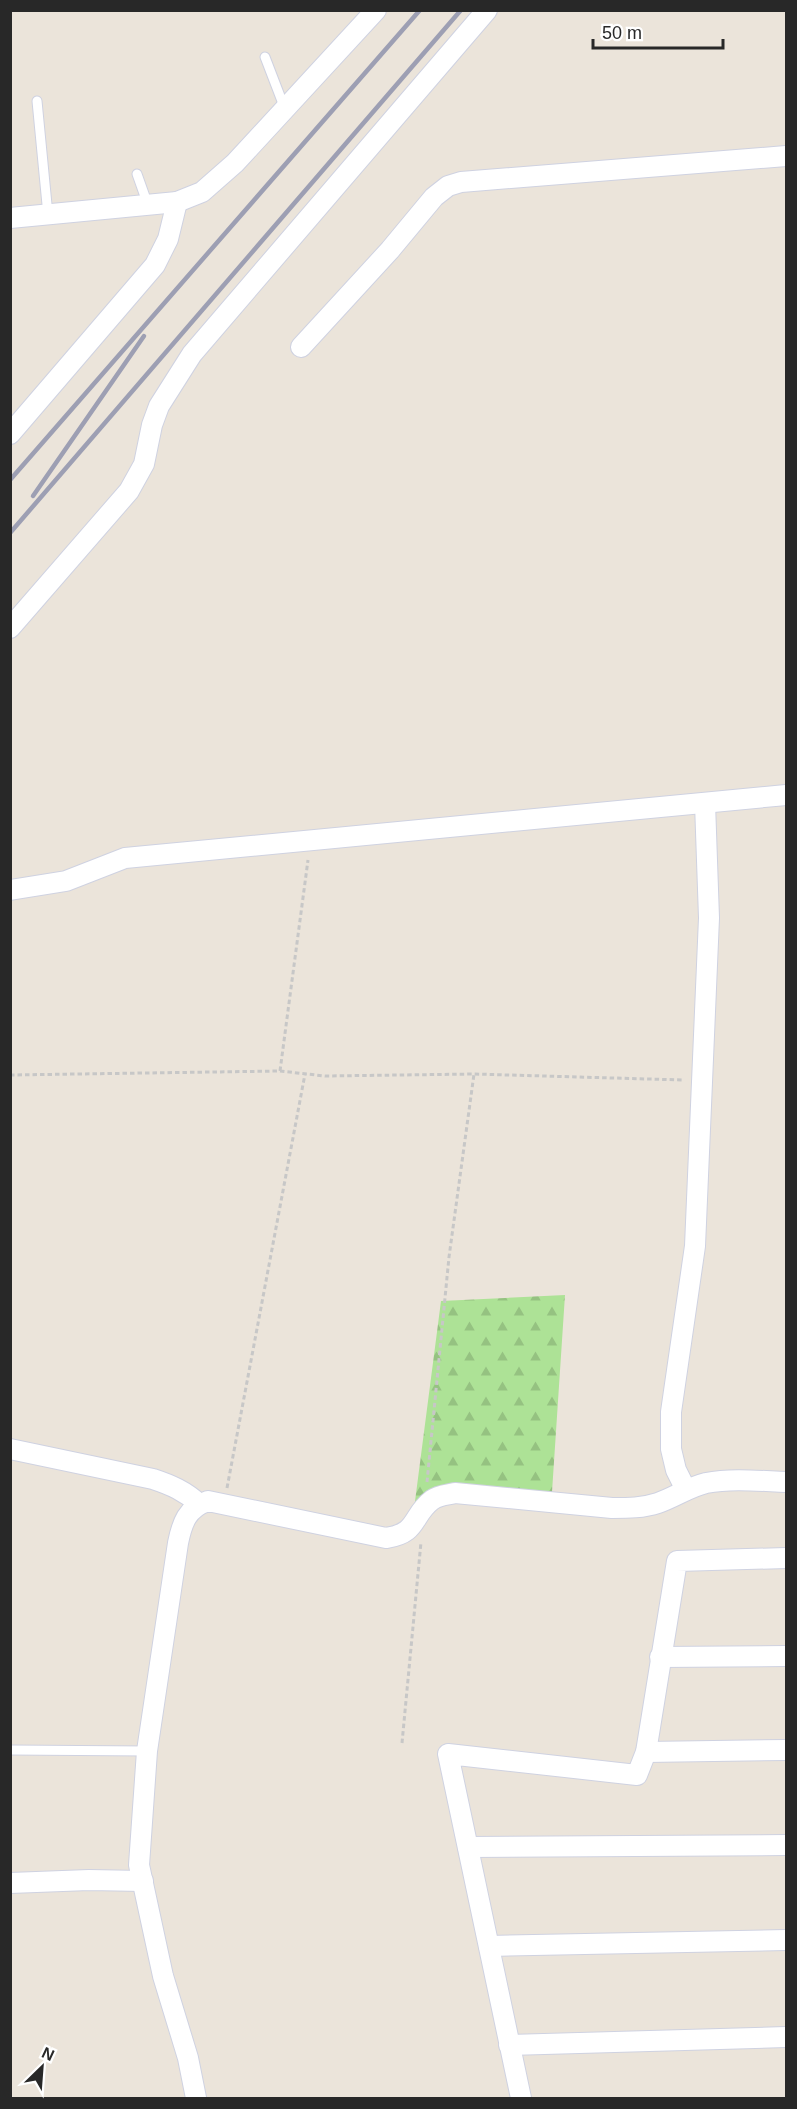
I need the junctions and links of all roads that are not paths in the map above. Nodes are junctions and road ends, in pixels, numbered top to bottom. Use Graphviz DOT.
graph roads {
  1 [pos="376,10"];
  2 [pos="487,10"];
  3 [pos="265,57"];
  4 [pos="37,101"];
  5 [pos="285,109"];
  6 [pos="786,156"];
  7 [pos="137,174"];
  8 [pos="177,202"];
  9 [pos="148,205"];
  10 [pos="48,215"];
  11 [pos="10,218"];
  12 [pos="301,347"];
  13 [pos="10,434"];
  14 [pos="10,628"];
  15 [pos="786,795"];
  16 [pos="705,802"];
  17 [pos="10,890"];
  18 [pos="10,1449"];
  19 [pos="786,1482"];
  20 [pos="686,1490"];
  21 [pos="199,1504"];
  22 [pos="786,1558"];
  23 [pos="786,1656"];
  24 [pos="660,1657"];
  25 [pos="10,1750"];
  26 [pos="786,1750"];
  27 [pos="147,1751"];
  28 [pos="646,1752"];
  29 [pos="786,1845"];
  30 [pos="468,1847"];
  31 [pos="142,1881"];
  32 [pos="10,1883"];
  33 [pos="786,1940"];
  34 [pos="489,1946"];
  35 [pos="786,2037"];
  36 [pos="510,2045"];
  37 [pos="196,2098"];
  38 [pos="521,2098"];
  1 -- 5 [label="street"];
  2 -- 14 [label="street"];
  3 -- 5 [label="lane"];
  4 -- 10 [label="lane"];
  5 -- 8 [label="street"];
  6 -- 12 [label="street"];
  7 -- 9 [label="lane"];
  8 -- 9 [label="street"];
  8 -- 13 [label="street"];
  9 -- 10 [label="street"];
  10 -- 11 [label="street"];
  15 -- 16 [label="street"];
  16 -- 17 [label="street"];
  16 -- 20 [label="street"];
  18 -- 21 [label="street"];
  19 -- 20 [label="street"];
  20 -- 21 [label="street"];
  21 -- 27 [label="street"];
  22 -- 24 [label="street"];
  23 -- 24 [label="street"];
  24 -- 28 [label="street"];
  25 -- 27 [label="lane"];
  26 -- 28 [label="street"];
  27 -- 31 [label="street"];
  28 -- 30 [label="street"];
  29 -- 30 [label="street"];
  30 -- 34 [label="street"];
  31 -- 32 [label="street"];
  31 -- 37 [label="street"];
  33 -- 34 [label="street"];
  34 -- 36 [label="street"];
  35 -- 36 [label="street"];
  36 -- 38 [label="street"];
}
